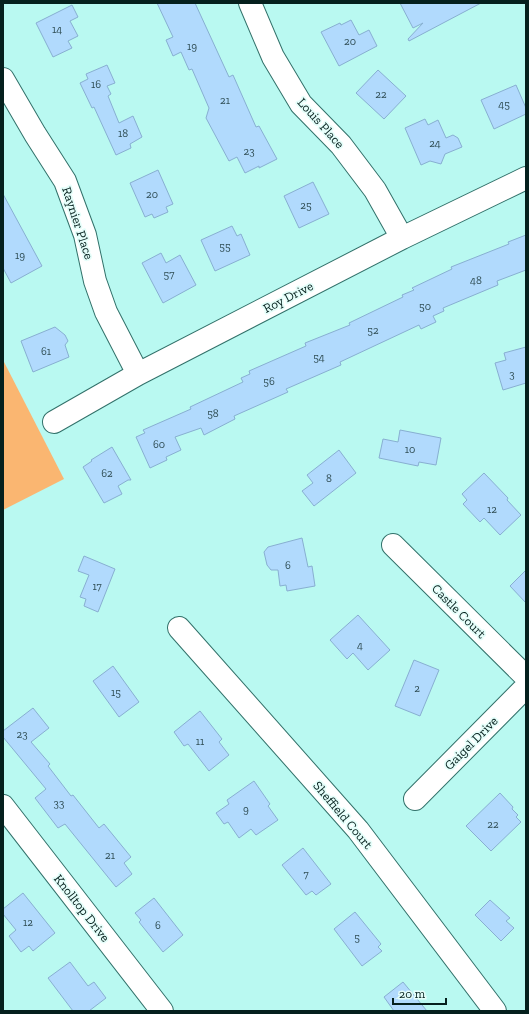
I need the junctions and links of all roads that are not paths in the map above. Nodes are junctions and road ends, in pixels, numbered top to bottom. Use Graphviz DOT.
graph roads {
  1 [pos="255,5"];
  2 [pos="3,79"];
  3 [pos="526,178"];
  4 [pos="402,238"];
  5 [pos="138,374"];
  6 [pos="54,422"];
  7 [pos="393,545"];
  8 [pos="179,628"];
  9 [pos="526,678"];
  10 [pos="526,687"];
  11 [pos="415,799"];
  12 [pos="3,806"];
  13 [pos="162,1011"];
  14 [pos="495,1011"];
  1 -- 4 [label="street, Louis Place"];
  2 -- 5 [label="street, Raynier Place"];
  3 -- 4 [label="street, Roy Drive"];
  4 -- 5 [label="street, Roy Drive"];
  5 -- 6 [label="street, Roy Drive"];
  7 -- 9 [label="street, Castle Court"];
  8 -- 14 [label="street, Sheffield Court"];
  10 -- 11 [label="street, Gaigel Drive"];
  12 -- 13 [label="street, Knolltop Drive"];
}
